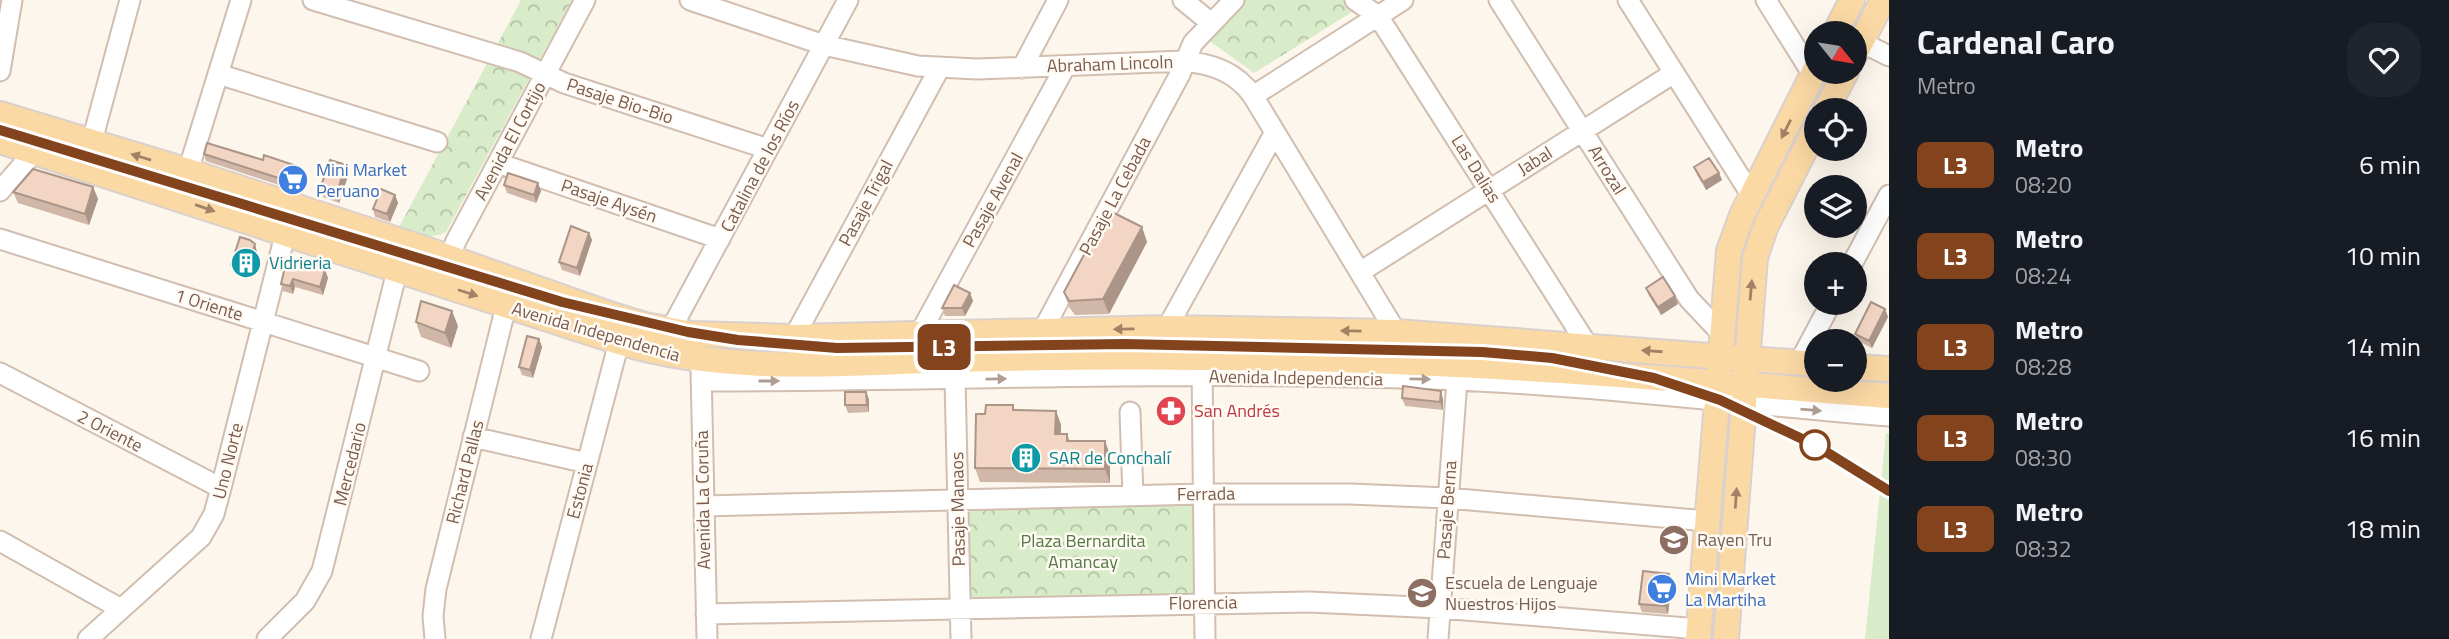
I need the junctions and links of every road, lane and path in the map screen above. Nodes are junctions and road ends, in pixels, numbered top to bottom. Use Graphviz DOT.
graph roads {
  1 [pos="12,0"];
  2 [pos="130,0"];
  3 [pos="241,0"];
  4 [pos="313,0"];
  5 [pos="585,0"];
  6 [pos="690,0"];
  7 [pos="848,0"];
  8 [pos="1058,0"];
  9 [pos="1184,0"];
  10 [pos="1234,0"];
  11 [pos="1355,0"];
  12 [pos="1403,0"];
  13 [pos="1499,0"];
  14 [pos="1628,0"];
  15 [pos="1766,0"];
  16 [pos="1852,0"];
  17 [pos="1883,0"];
  18 [pos="1378,16"];
  19 [pos="1841,21"];
  20 [pos="1212,23"];
  21 [pos="1867,31"];
  22 [pos="824,45"];
  23 [pos="1867,50"];
  24 [pos="1804,55"];
  25 [pos="1889,56"];
  26 [pos="1184,61"];
  27 [pos="1065,67"];
  28 [pos="1022,68"];
  29 [pos="939,69"];
  30 [pos="0,71"];
  31 [pos="1674,73"];
  32 [pos="218,74"];
  33 [pos="545,74"];
  34 [pos="1808,84"];
  35 [pos="1253,96"];
  36 [pos="0,114"];
  37 [pos="1582,131"];
  38 [pos="1275,132"];
  39 [pos="0,141"];
  40 [pos="92,141"];
  41 [pos="438,142"];
  42 [pos="768,149"];
  43 [pos="35,151"];
  44 [pos="1804,152"];
  45 [pos="498,163"];
  46 [pos="188,171"];
  47 [pos="1489,190"];
  48 [pos="0,191"];
  49 [pos="1889,195"];
  50 [pos="1752,196"];
  51 [pos="285,234"];
  52 [pos="0,239"];
  53 [pos="720,239"];
  54 [pos="1858,252"];
  55 [pos="449,258"];
  56 [pos="397,271"];
  57 [pos="1360,272"];
  58 [pos="438,284"];
  59 [pos="506,306"];
  60 [pos="263,322"];
  61 [pos="1167,328"];
  62 [pos="1043,330"];
  63 [pos="670,331"];
  64 [pos="1396,332"];
  65 [pos="920,333"];
  66 [pos="794,337"];
  67 [pos="619,342"];
  68 [pos="1721,345"];
  69 [pos="1588,346"];
  70 [pos="376,357"];
  71 [pos="1746,358"];
  72 [pos="1804,364"];
  73 [pos="1202,367"];
  74 [pos="1867,367"];
  75 [pos="1888,367"];
  76 [pos="419,370"];
  77 [pos="701,371"];
  78 [pos="0,373"];
  79 [pos="955,379"];
  80 [pos="1457,380"];
  81 [pos="1717,392"];
  82 [pos="1744,394"];
  83 [pos="1889,396"];
  84 [pos="1130,412"];
  85 [pos="1889,416"];
  86 [pos="473,437"];
  87 [pos="587,463"];
  88 [pos="221,488"];
  89 [pos="1203,494"];
  90 [pos="1133,496"];
  91 [pos="1448,498"];
  92 [pos="958,500"];
  93 [pos="704,506"];
  94 [pos="1707,521"];
  95 [pos="0,541"];
  96 [pos="1705,546"];
  97 [pos="1733,548"];
  98 [pos="1205,603"];
  99 [pos="960,608"];
  100 [pos="1440,608"];
  101 [pos="121,609"];
  102 [pos="706,614"];
  103 [pos="1698,634"];
  104 [pos="88,639"];
  105 [pos="267,639"];
  106 [pos="435,639"];
  107 [pos="541,639"];
  108 [pos="707,639"];
  109 [pos="961,639"];
  110 [pos="1205,639"];
  111 [pos="1438,639"];
  112 [pos="1726,639"];
  1 -- 30 [label="street"];
  2 -- 40 [label="street"];
  3 -- 32 [label="street"];
  4 -- 33 [label="street, Pasaje Bio-Bio"];
  5 -- 33 [label="street, Avenida El Cortijo"];
  6 -- 22 [label="street, Abraham Lincoln"];
  7 -- 22 [label="street, Catalina de los Ríos"];
  8 -- 28 [label="street"];
  9 -- 20 [label="street"];
  10 -- 20 [label="street, Pasaje La Cebada"];
  11 -- 18 [label="street, Las Dalias"];
  12 -- 18 [label="street"];
  13 -- 37 [label="street, Arrozal"];
  14 -- 31 [label="street"];
  15 -- 24 [label="street"];
  16 -- 19 [label="main road"];
  17 -- 21 [label="main road"];
  18 -- 35 [label="street"];
  18 -- 47 [label="street, Las Dalias"];
  20 -- 26 [label="street, Pasaje La Cebada"];
  22 -- 29 [label="street, Abraham Lincoln"];
  22 -- 42 [label="street, Catalina de los Ríos"];
  23 -- 25 [label="street"];
  26 -- 27 [label="street, Abraham Lincoln"];
  26 -- 35 [label="street, Abraham Lincoln"];
  26 -- 62 [label="street, Pasaje La Cebada"];
  27 -- 28 [label="street, Abraham Lincoln"];
  27 -- 65 [label="street, Pasaje Avenal"];
  28 -- 29 [label="street, Abraham Lincoln"];
  29 -- 66 [label="street, Pasaje Trigal"];
  31 -- 37 [label="street, Jabal"];
  31 -- 50 [label="street"];
  32 -- 41 [label="street"];
  32 -- 46 [label="street"];
  33 -- 42 [label="street, Pasaje Bio-Bio"];
  33 -- 45 [label="street, Avenida El Cortijo"];
  34 -- 50 [label="main road, one-way"];
  35 -- 38 [label="street, Abraham Lincoln"];
  36 -- 40 [label="main road, Avenida Independencia"];
  37 -- 47 [label="street, Jabal"];
  37 -- 68 [label="street, Arrozal"];
  38 -- 57 [label="street, Abraham Lincoln"];
  38 -- 61 [label="street"];
  39 -- 43 [label="main road, Avenida Independencia"];
  46 -- 40 [label="main road, Avenida Independencia, one-way"];
  42 -- 53 [label="street, Catalina de los Ríos"];
  43 -- 48 [label="street"];
  43 -- 51 [label="main road, Avenida Independencia, one-way"];
  71 -- 44 [label="main road, one-way"];
  45 -- 53 [label="street, Pasaje Aysén"];
  45 -- 55 [label="street, Avenida El Cortijo"];
  46 -- 55 [label="main road, Avenida Independencia"];
  47 -- 57 [label="street, Jabal"];
  47 -- 69 [label="street, Las Dalias"];
  49 -- 54 [label="street"];
  50 -- 68 [label="main road"];
  51 -- 56 [label="main road, Avenida Independencia"];
  51 -- 60 [label="street, Uno Norte"];
  52 -- 60 [label="street, 1 Oriente"];
  53 -- 63 [label="street, Catalina de los Ríos"];
  55 -- 58 [label="street, Avenida El Cortijo"];
  55 -- 63 [label="main road, Avenida Independencia"];
  56 -- 58 [label="main road, Avenida Independencia"];
  56 -- 70 [label="street, Mercedario"];
  57 -- 64 [label="street, Abraham Lincoln"];
  58 -- 59 [label="main road, Avenida Independencia, one-way"];
  59 -- 67 [label="main road, Avenida Independencia"];
  59 -- 86 [label="street, Richard Pallas"];
  60 -- 70 [label="street, 1 Oriente"];
  60 -- 88 [label="street, Uno Norte"];
  61 -- 62 [label="main road, Avenida Independencia, one-way"];
  64 -- 61 [label="main road, Avenida Independencia, one-way"];
  62 -- 65 [label="main road, Avenida Independencia"];
  63 -- 66 [label="main road, Avenida Independencia"];
  64 -- 69 [label="main road, Avenida Independencia"];
  65 -- 66 [label="main road, Avenida Independencia"];
  67 -- 77 [label="main road, Avenida Independencia"];
  67 -- 87 [label="street, Estonia"];
  68 -- 69 [label="main road, Avenida Independencia, one-way"];
  68 -- 71 [label="main road, Avenida Independencia"];
  68 -- 81 [label="main road"];
  70 -- 76 [label="street, 1 Oriente"];
  70 -- 105 [label="street, Mercedario"];
  71 -- 72 [label="main road, Avenida Independencia"];
  71 -- 82 [label="main road"];
  73 -- 77 [label="main road, Avenida Independencia"];
  79 -- 73 [label="street, Avenida Independencia, one-way"];
  73 -- 80 [label="street, Avenida Independencia, one-way"];
  73 -- 81 [label="main road, Avenida Independencia"];
  73 -- 89 [label="street"];
  74 -- 75 [label="main road"];
  77 -- 79 [label="street, Avenida Independencia, one-way"];
  77 -- 93 [label="street, Avenida La Coruña"];
  78 -- 88 [label="street, 2 Oriente"];
  79 -- 92 [label="street, Pasaje Manaos"];
  80 -- 81 [label="street, Avenida Independencia"];
  80 -- 91 [label="street, Pasaje Berna"];
  81 -- 82 [label="main road, Avenida Independencia"];
  81 -- 94 [label="main road"];
  82 -- 83 [label="main road, Avenida Independencia"];
  82 -- 85 [label="street, Avenida Independencia, one-way"];
  97 -- 82 [label="main road, one-way"];
  84 -- 90 [label="street"];
  86 -- 87 [label="street"];
  86 -- 106 [label="street, Richard Pallas"];
  87 -- 107 [label="street, Estonia"];
  88 -- 101 [label="street, Uno Norte"];
  89 -- 90 [label="street, Ferrada"];
  89 -- 91 [label="street, Ferrada"];
  89 -- 98 [label="street"];
  90 -- 92 [label="street, Ferrada"];
  91 -- 94 [label="street, Ferrada"];
  91 -- 100 [label="street, Pasaje Berna"];
  92 -- 93 [label="street, Ferrada"];
  92 -- 99 [label="street, Pasaje Manaos"];
  93 -- 102 [label="street, Avenida La Coruña"];
  94 -- 96 [label="main road"];
  95 -- 101 [label="street"];
  96 -- 97 [label="main road"];
  96 -- 103 [label="main road"];
  97 -- 112 [label="main road"];
  98 -- 99 [label="street, Florencia"];
  98 -- 100 [label="street, Florencia"];
  98 -- 110 [label="street"];
  99 -- 102 [label="street, Florencia"];
  99 -- 109 [label="street, Pasaje Manaos"];
  100 -- 103 [label="street, Florencia"];
  100 -- 111 [label="street, Pasaje Berna"];
  101 -- 104 [label="street, Uno Norte"];
  102 -- 108 [label="street, Avenida La Coruña"];
}
